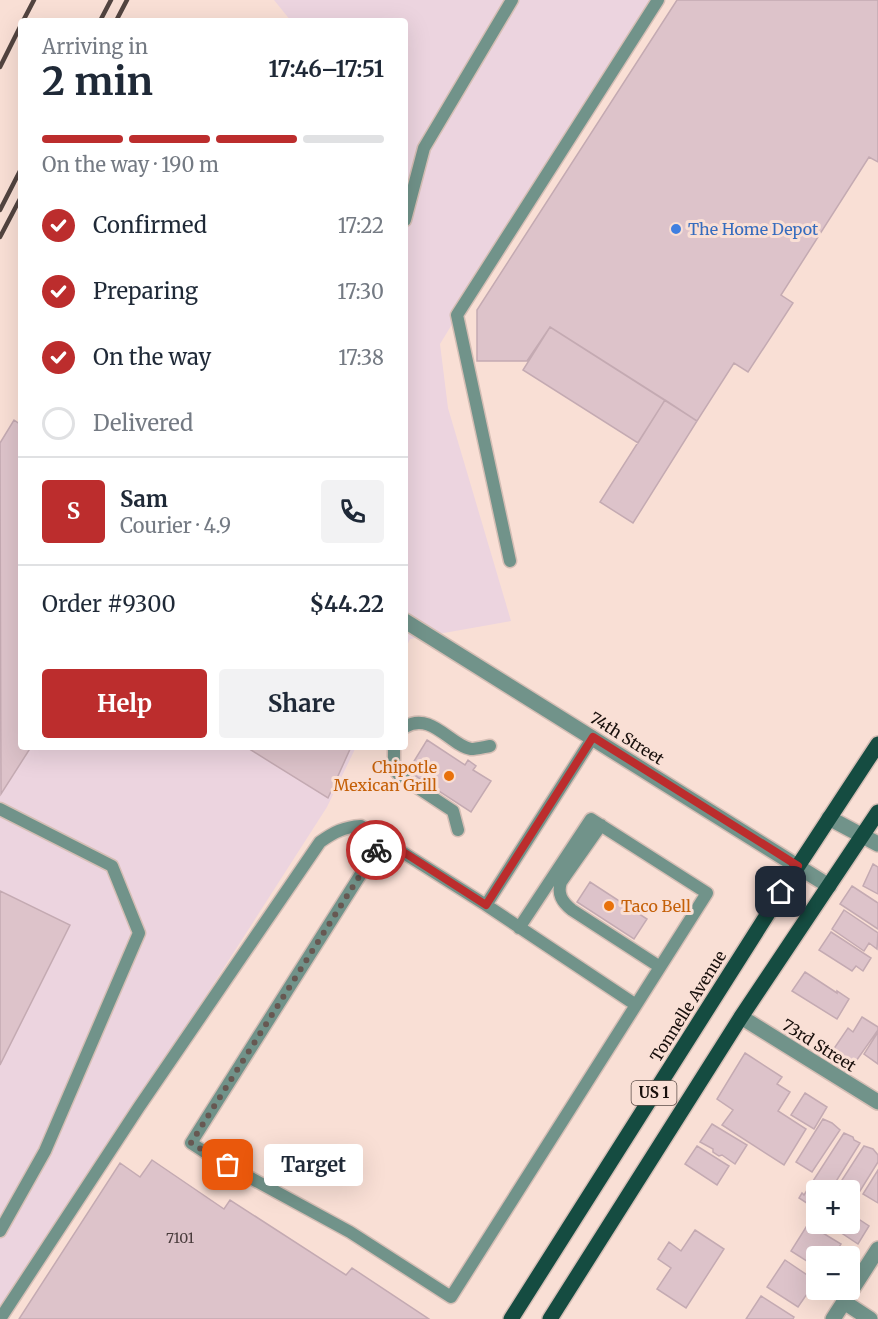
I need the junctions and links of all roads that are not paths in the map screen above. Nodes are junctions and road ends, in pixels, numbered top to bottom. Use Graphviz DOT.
graph roads {
  1 [pos="512,0"];
  2 [pos="658,0"];
  3 [pos="408,209"];
  4 [pos="510,561"];
  5 [pos="408,623"];
  6 [pos="408,726"];
  7 [pos="593,737"];
  8 [pos="878,744"];
  9 [pos="490,746"];
  10 [pos="394,750"];
  11 [pos="0,809"];
  12 [pos="878,812"];
  13 [pos="829,818"];
  14 [pos="596,822"];
  15 [pos="458,830"];
  16 [pos="863,836"];
  17 [pos="383,839"];
  18 [pos="878,844"];
  19 [pos="798,866"];
  20 [pos="829,886"];
  21 [pos="486,905"];
  22 [pos="519,928"];
  23 [pos="660,967"];
  24 [pos="636,1005"];
  25 [pos="741,1017"];
  26 [pos="878,1102"];
  27 [pos="0,1231"];
  28 [pos="878,1249"];
  29 [pos="844,1302"];
  30 [pos="0,1319"];
  31 [pos="511,1319"];
  32 [pos="550,1319"];
  33 [pos="833,1319"];
  34 [pos="870,1319"];
  1 -- 3 [label="lane"];
  2 -- 4 [label="lane"];
  5 -- 7 [label="street, 74th Street"];
  6 -- 9 [label="lane"];
  7 -- 19 [label="street, 74th Street"];
  7 -- 21 [label="lane"];
  8 -- 13 [label="main road, Tonnelle Avenue / US 1"];
  10 -- 15 [label="lane"];
  11 -- 27 [label="lane"];
  12 -- 16 [label="main road, US 1"];
  13 -- 16 [label="street"];
  13 -- 19 [label="main road, Tonnelle Avenue / US 1"];
  14 -- 22 [label="lane"];
  14 -- 23 [label="lane"];
  14 -- 23 [label="lane"];
  16 -- 18 [label="street"];
  16 -- 20 [label="main road, US 1"];
  17 -- 21 [label="lane"];
  17 -- 24 [label="lane"];
  17 -- 30 [label="lane"];
  19 -- 20 [label="street, 74th Street"];
  19 -- 31 [label="main road, Tonnelle Avenue / US 1"];
  20 -- 25 [label="main road, US 1"];
  21 -- 22 [label="lane"];
  22 -- 24 [label="lane"];
  23 -- 24 [label="lane"];
  25 -- 26 [label="street, 73rd Street"];
  25 -- 32 [label="main road, US 1"];
  28 -- 29 [label="street"];
  29 -- 33 [label="street"];
  29 -- 34 [label="street"];
}
